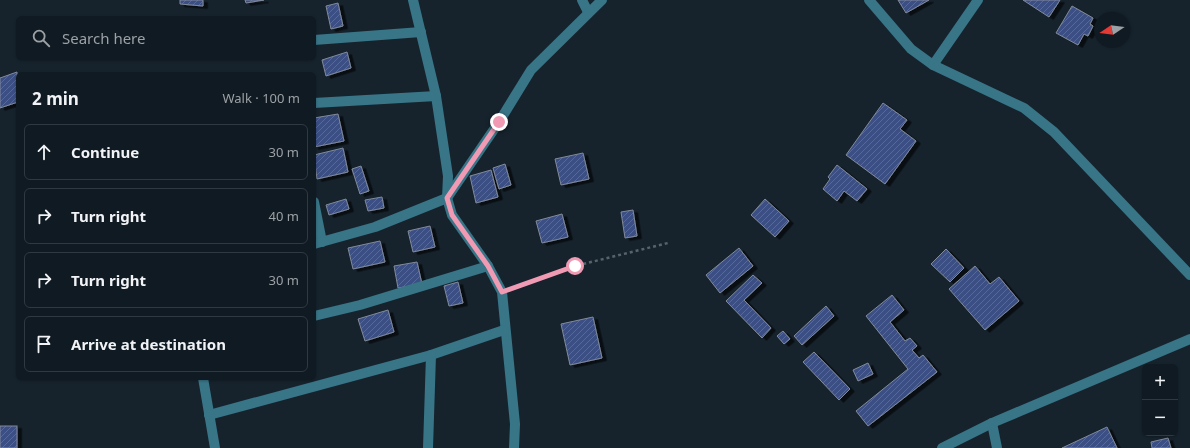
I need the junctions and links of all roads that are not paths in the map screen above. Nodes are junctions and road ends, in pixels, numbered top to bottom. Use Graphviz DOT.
graph roads {
  1 [pos="413,0"];
  2 [pos="582,0"];
  3 [pos="602,0"];
  4 [pos="869,0"];
  5 [pos="978,0"];
  6 [pos="588,12"];
  7 [pos="421,32"];
  8 [pos="316,40"];
  9 [pos="933,65"];
  10 [pos="436,96"];
  11 [pos="316,103"];
  12 [pos="447,198"];
  13 [pos="316,222"];
  14 [pos="318,243"];
  15 [pos="488,266"];
  16 [pos="1190,275"];
  17 [pos="316,315"];
  18 [pos="504,330"];
  19 [pos="1190,339"];
  20 [pos="430,355"];
  21 [pos="203,380"];
  22 [pos="209,415"];
  23 [pos="992,423"];
  24 [pos="215,448"];
  25 [pos="428,448"];
  26 [pos="514,448"];
  27 [pos="942,448"];
  28 [pos="997,448"];
  1 -- 7 [label="street"];
  2 -- 6 [label="street"];
  3 -- 6 [label="street"];
  4 -- 9 [label="street"];
  5 -- 9 [label="street"];
  6 -- 12 [label="street"];
  7 -- 8 [label="street"];
  7 -- 10 [label="street"];
  9 -- 16 [label="street"];
  10 -- 11 [label="street"];
  10 -- 12 [label="street"];
  12 -- 14 [label="street"];
  12 -- 15 [label="street"];
  13 -- 14 [label="street"];
  15 -- 17 [label="street"];
  15 -- 18 [label="street"];
  18 -- 20 [label="street"];
  18 -- 26 [label="street"];
  19 -- 23 [label="street"];
  20 -- 22 [label="street"];
  20 -- 25 [label="street"];
  21 -- 22 [label="street"];
  22 -- 24 [label="street"];
  23 -- 27 [label="street"];
  23 -- 28 [label="street"];
}
